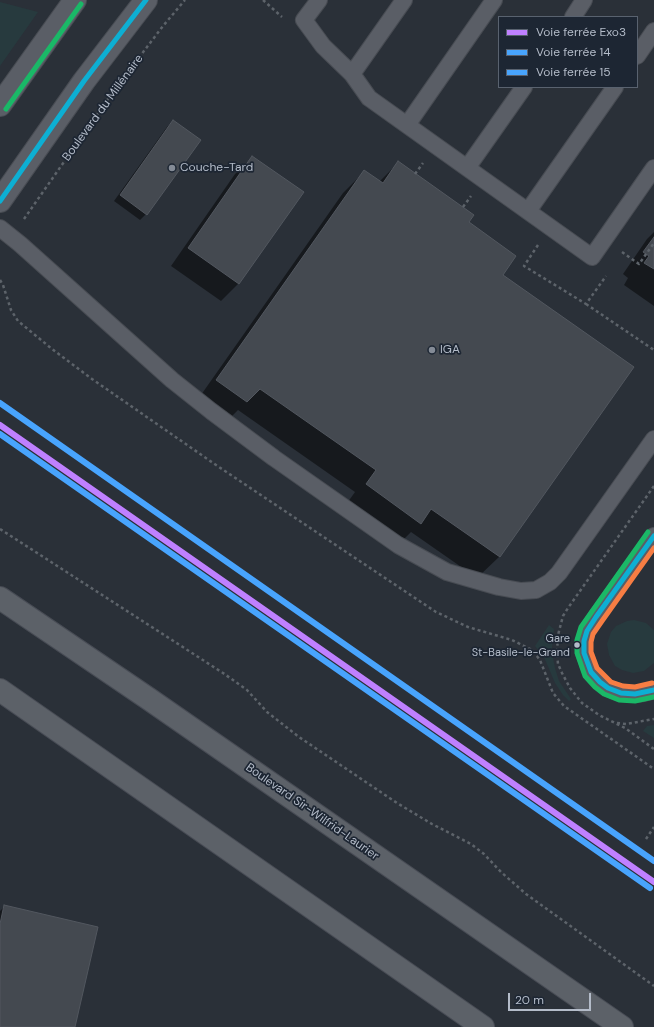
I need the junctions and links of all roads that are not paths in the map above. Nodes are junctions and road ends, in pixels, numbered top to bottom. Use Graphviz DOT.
graph roads {
  1 [pos="75,0"];
  2 [pos="146,0"];
  3 [pos="319,0"];
  4 [pos="404,0"];
  5 [pos="494,0"];
  6 [pos="584,0"];
  7 [pos="574,16"];
  8 [pos="654,31"];
  9 [pos="638,55"];
  10 [pos="352,74"];
  11 [pos="523,88"];
  12 [pos="614,88"];
  13 [pos="0,105"];
  14 [pos="407,125"];
  15 [pos="467,168"];
  16 [pos="654,168"];
  17 [pos="0,200"];
  18 [pos="528,211"];
  19 [pos="0,228"];
  20 [pos="654,439"];
  21 [pos="654,536"];
  22 [pos="0,598"];
  23 [pos="0,690"];
  24 [pos="654,690"];
  25 [pos="483,1027"];
  26 [pos="622,1027"];
  1 -- 13 [label="street"];
  2 -- 17 [label="street"];
  3 -- 10 [label="lane"];
  4 -- 10 [label="lane"];
  5 -- 14 [label="lane"];
  6 -- 7 [label="lane"];
  8 -- 9 [label="lane"];
  10 -- 14 [label="lane"];
  11 -- 15 [label="lane"];
  12 -- 18 [label="lane"];
  14 -- 15 [label="lane"];
  15 -- 18 [label="lane"];
  16 -- 18 [label="lane"];
  19 -- 20 [label="lane"];
  21 -- 24 [label="lane"];
  22 -- 26 [label="main road, Boulevard Sir-Wilfrid-Laurier"];
  23 -- 25 [label="main road"];
}
